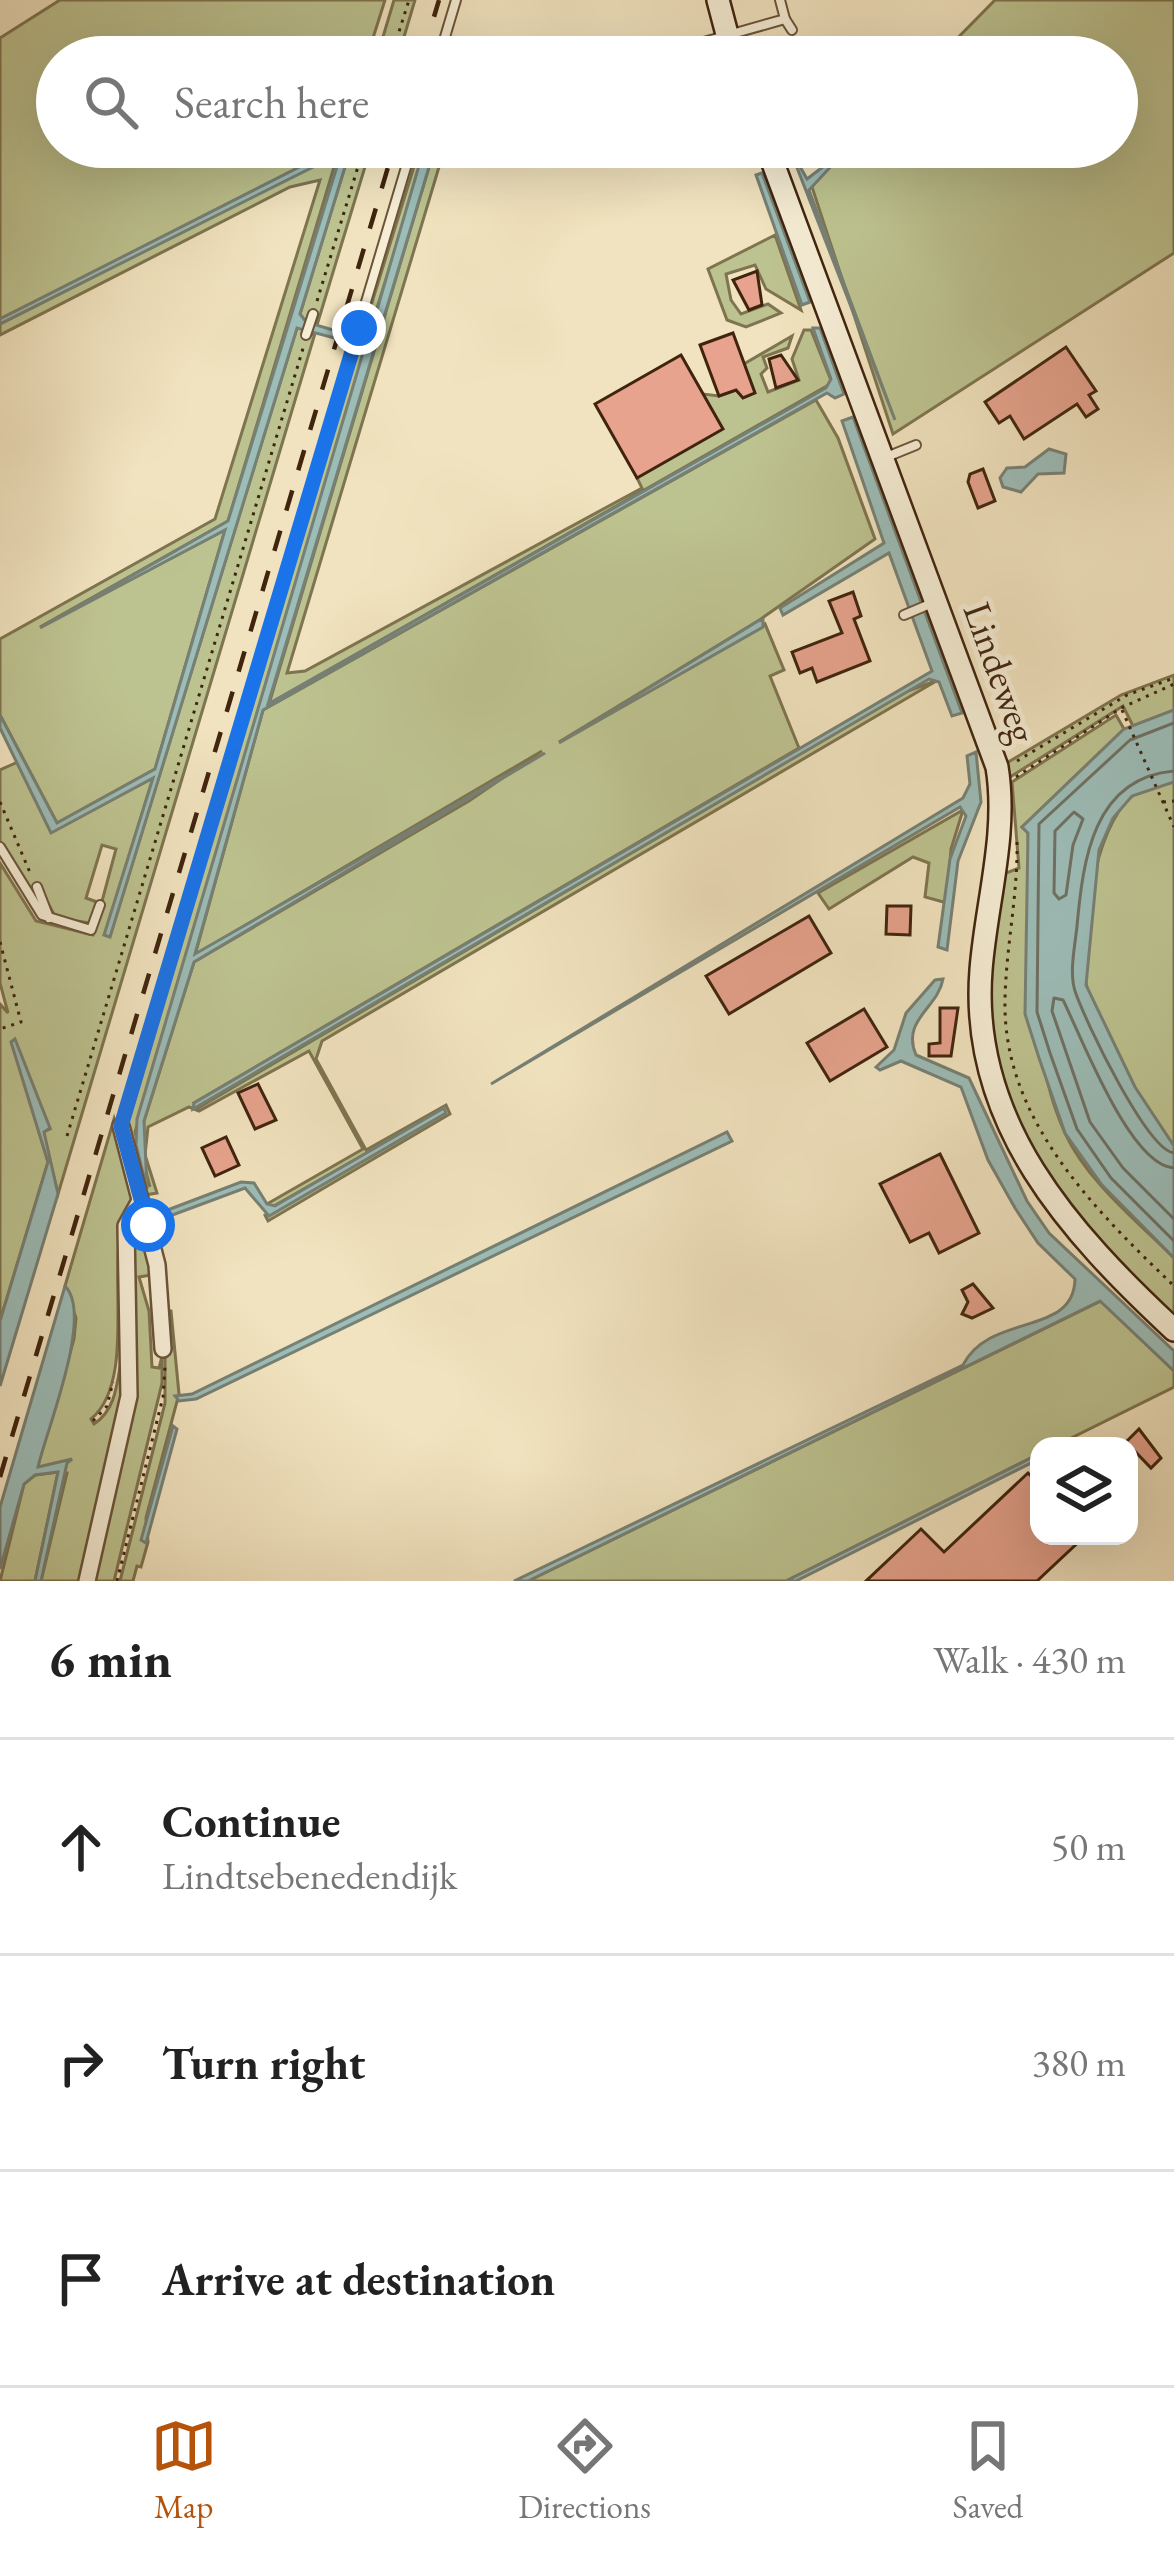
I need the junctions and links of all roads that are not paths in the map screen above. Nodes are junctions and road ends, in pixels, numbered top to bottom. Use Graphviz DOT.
graph roads {
  1 [pos="456,0"];
  2 [pos="718,0"];
  3 [pos="780,0"];
  4 [pos="785,19"];
  5 [pos="792,30"];
  6 [pos="445,36"];
  7 [pos="729,36"];
  8 [pos="742,36"];
  9 [pos="406,168"];
  10 [pos="774,168"];
  11 [pos="313,314"];
  12 [pos="306,335"];
  13 [pos="916,445"];
  14 [pos="883,458"];
  15 [pos="931,604"];
  16 [pos="907,614"];
  17 [pos="0,847"];
  18 [pos="37,887"];
  19 [pos="100,905"];
  20 [pos="50,919"];
  21 [pos="121,1126"];
  22 [pos="140,1201"];
  23 [pos="1174,1330"];
  24 [pos="163,1349"];
  25 [pos="88,1581"];
  1 -- 6 [label="lane"];
  2 -- 7 [label="main road"];
  3 -- 4 [label="lane"];
  4 -- 5 [label="lane"];
  4 -- 8 [label="lane"];
  9 -- 21 [label="lane"];
  10 -- 14 [label="main road, Lindeweg"];
  11 -- 12 [label="lane"];
  13 -- 14 [label="lane"];
  14 -- 15 [label="main road, Lindeweg"];
  15 -- 16 [label="lane"];
  15 -- 23 [label="main road, Lindeweg"];
  17 -- 20 [label="lane"];
  18 -- 20 [label="lane"];
  19 -- 20 [label="lane"];
  21 -- 22 [label="street"];
  22 -- 24 [label="street"];
  22 -- 25 [label="street"];
}
